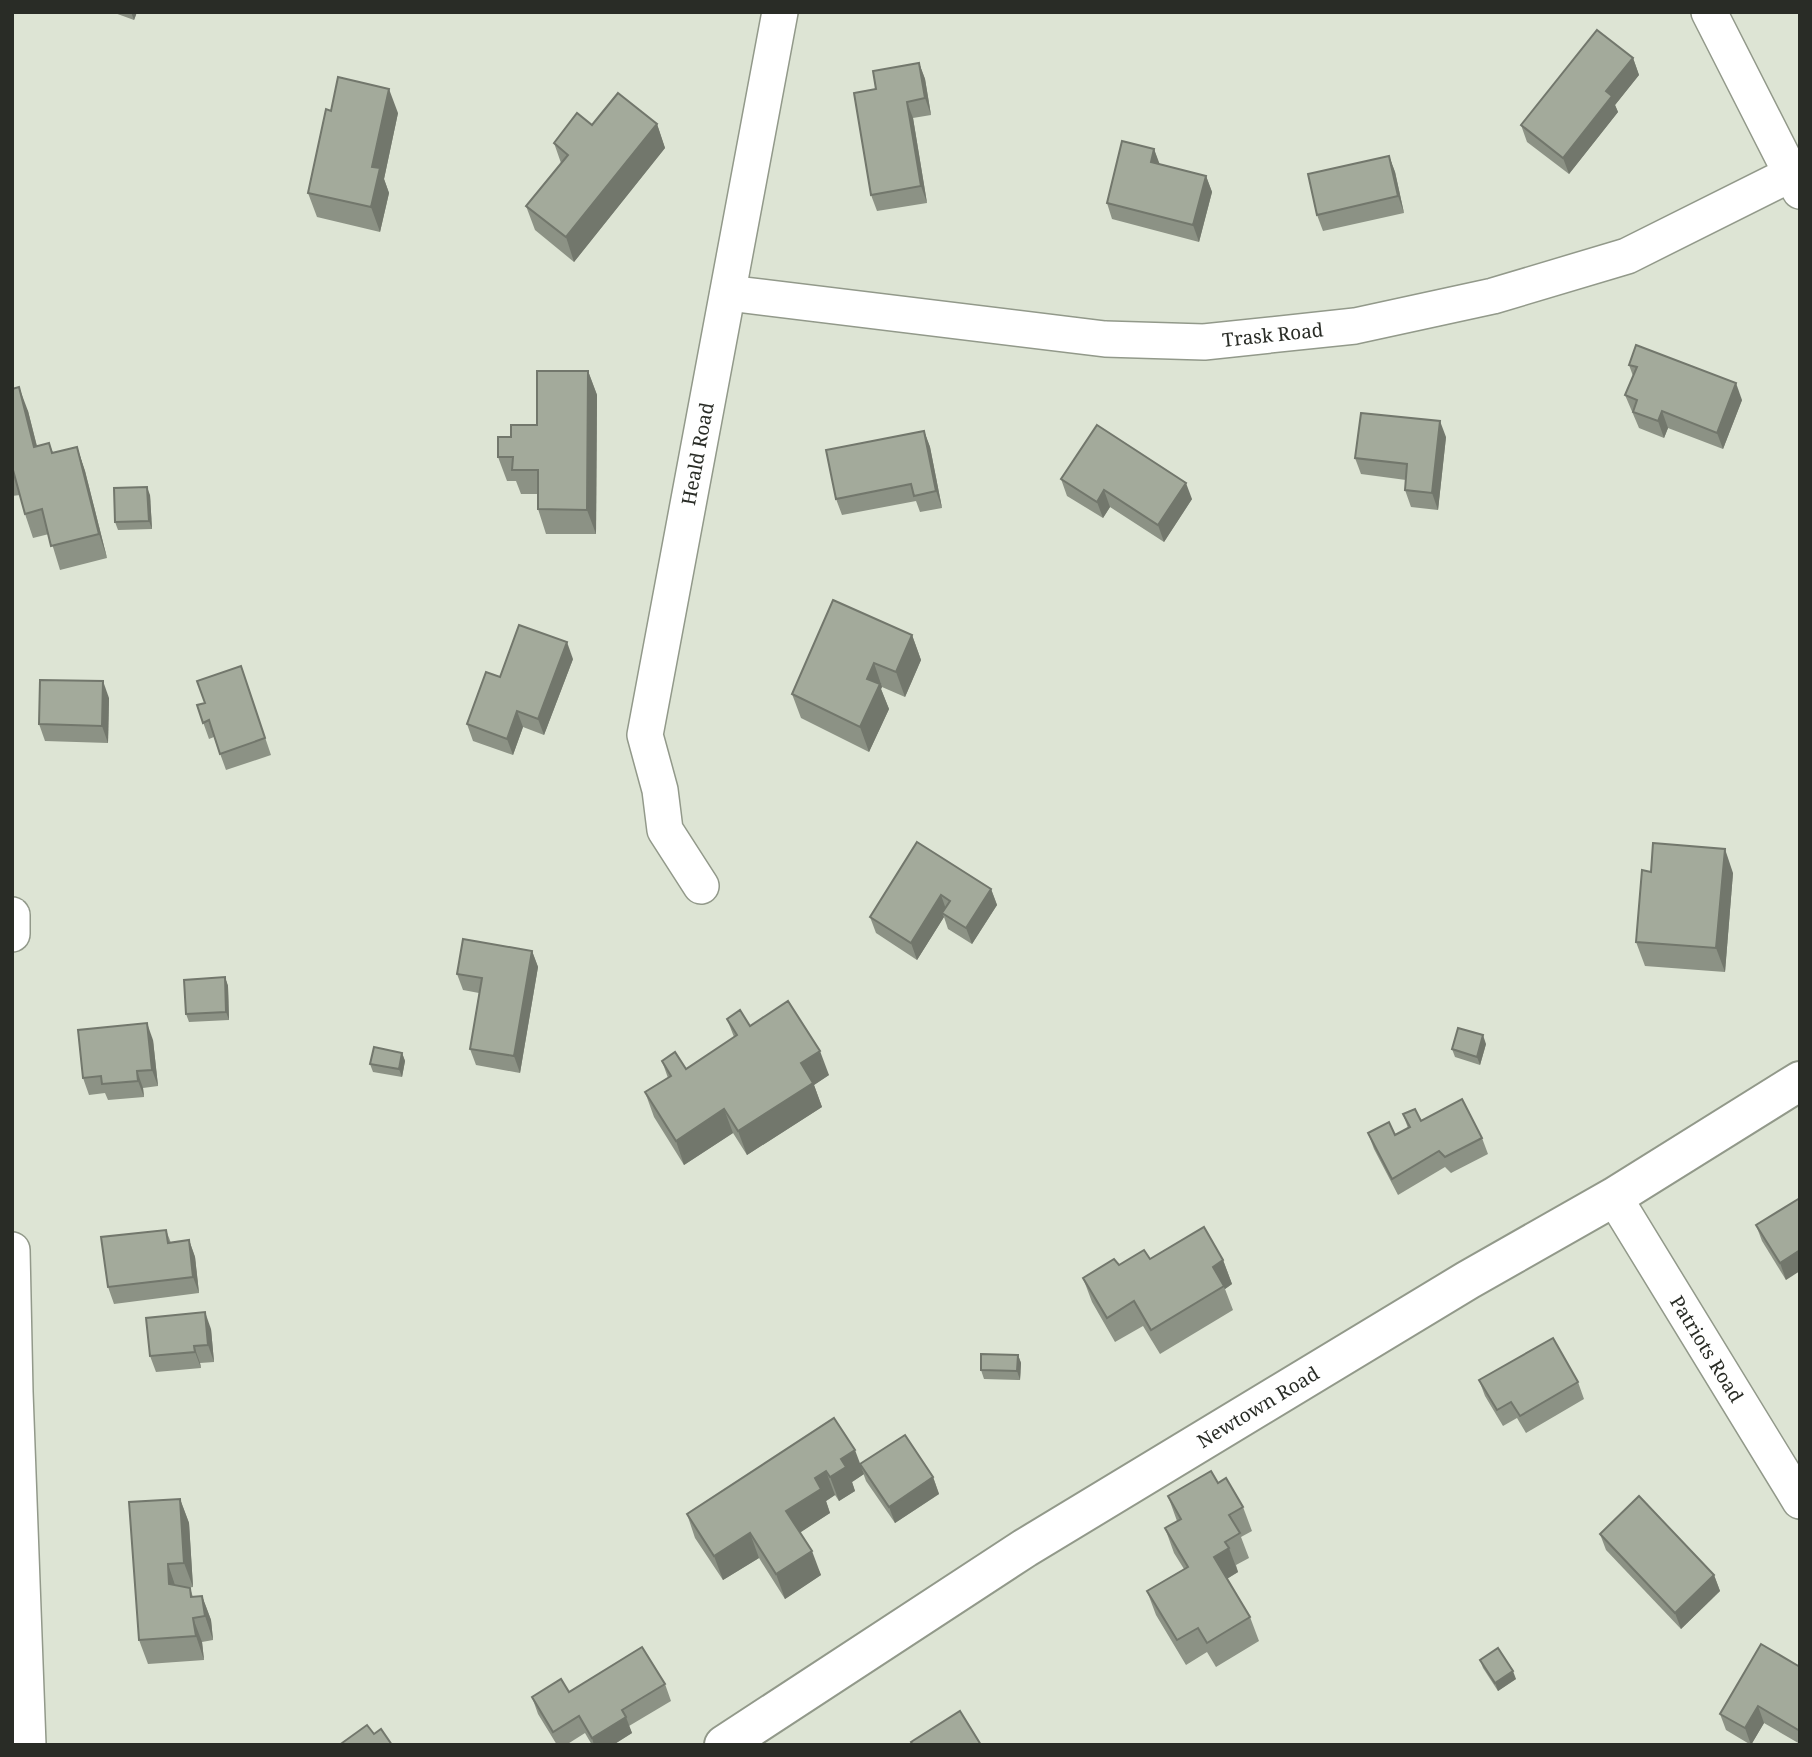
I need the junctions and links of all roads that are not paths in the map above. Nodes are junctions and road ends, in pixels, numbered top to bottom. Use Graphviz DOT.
graph roads {
  1 [pos="780,12"];
  2 [pos="1709,12"];
  3 [pos="1796,183"];
  4 [pos="728,293"];
  5 [pos="701,886"];
  6 [pos="12,915"];
  7 [pos="12,934"];
  8 [pos="1800,1081"];
  9 [pos="1614,1197"];
  10 [pos="12,1250"];
  11 [pos="1800,1501"];
  12 [pos="28,1745"];
  13 [pos="724,1745"];
  1 -- 4 [label="street, Heald Road"];
  2 -- 3 [label="street"];
  3 -- 4 [label="street, Trask Road"];
  4 -- 5 [label="street, Heald Road"];
  6 -- 7 [label="street"];
  8 -- 9 [label="street, Newtown Road"];
  9 -- 11 [label="street, Patriots Road"];
  9 -- 13 [label="street, Newtown Road"];
  10 -- 12 [label="street"];
}
